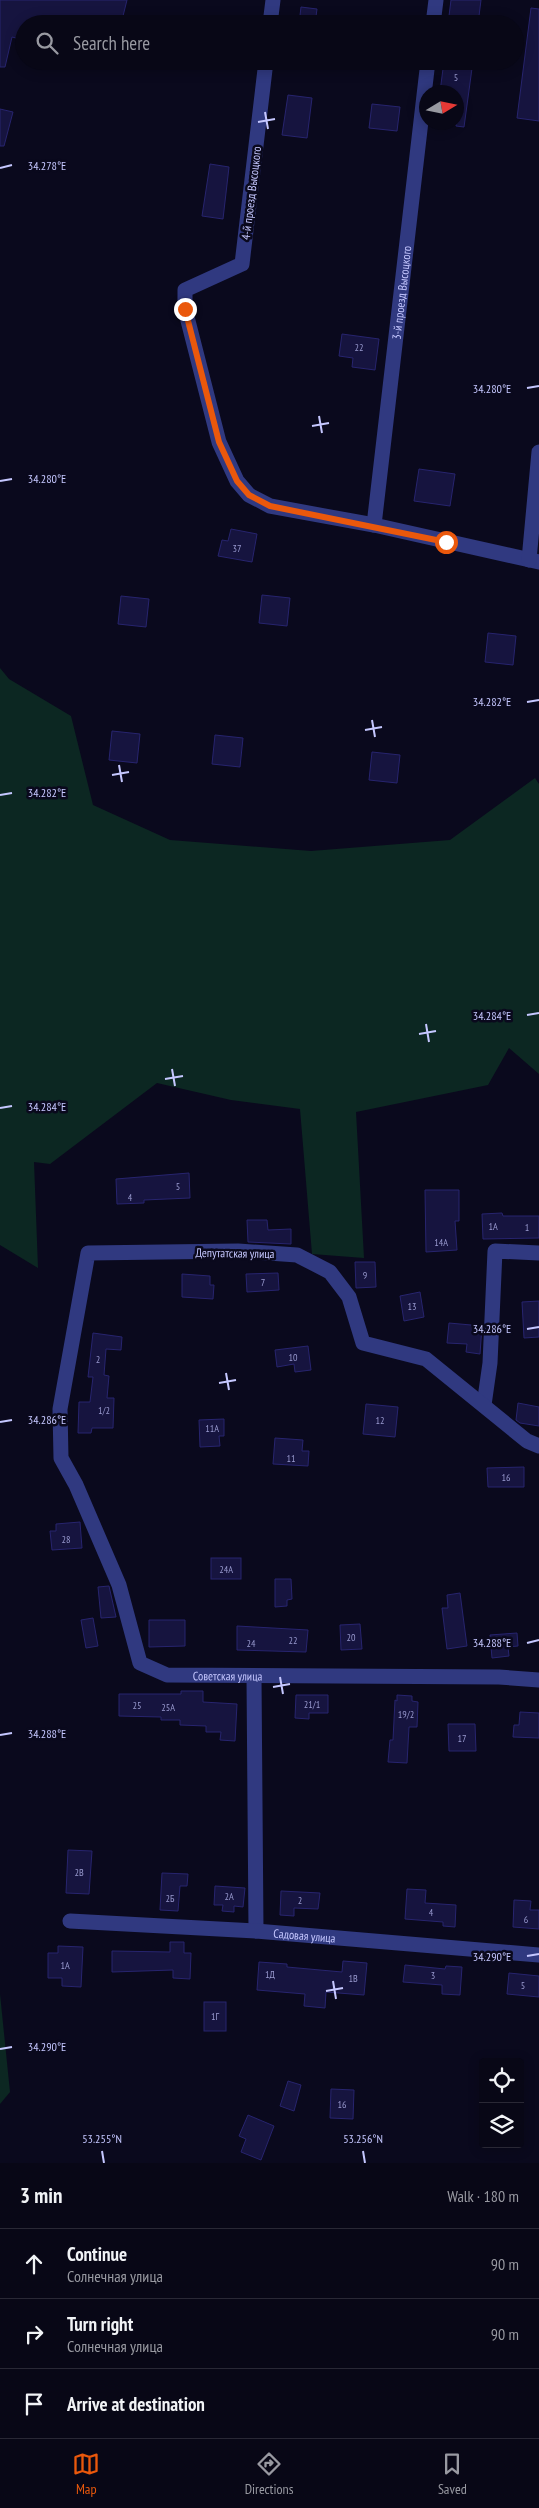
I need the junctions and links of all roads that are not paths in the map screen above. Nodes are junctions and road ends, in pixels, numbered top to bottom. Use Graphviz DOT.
graph roads {
  1 [pos="273,0"];
  2 [pos="436,0"];
  3 [pos="271,15"];
  4 [pos="434,15"];
  5 [pos="265,70"];
  6 [pos="427,70"];
  7 [pos="539,452"];
  8 [pos="374,525"];
  9 [pos="534,561"];
  10 [pos="539,1253"];
  11 [pos="484,1405"];
  12 [pos="539,1446"];
  13 [pos="76,1485"];
  14 [pos="254,1677"];
  15 [pos="539,1680"];
  16 [pos="70,1921"];
  17 [pos="256,1931"];
  18 [pos="539,1955"];
  1 -- 3 [label="street"];
  2 -- 4 [label="street"];
  5 -- 8 [label="street, 4-й проезд Высоцкого"];
  6 -- 8 [label="street, 3-й проезд Высоцкого"];
  7 -- 9 [label="street"];
  8 -- 9 [label="street"];
  10 -- 11 [label="street"];
  11 -- 12 [label="street, Депутатская улица"];
  11 -- 13 [label="street, Депутатская улица"];
  13 -- 14 [label="street, Советская улица"];
  14 -- 15 [label="street, Советская улица"];
  14 -- 17 [label="street"];
  16 -- 17 [label="street, Садовая улица"];
  17 -- 18 [label="street, Садовая улица"];
}
